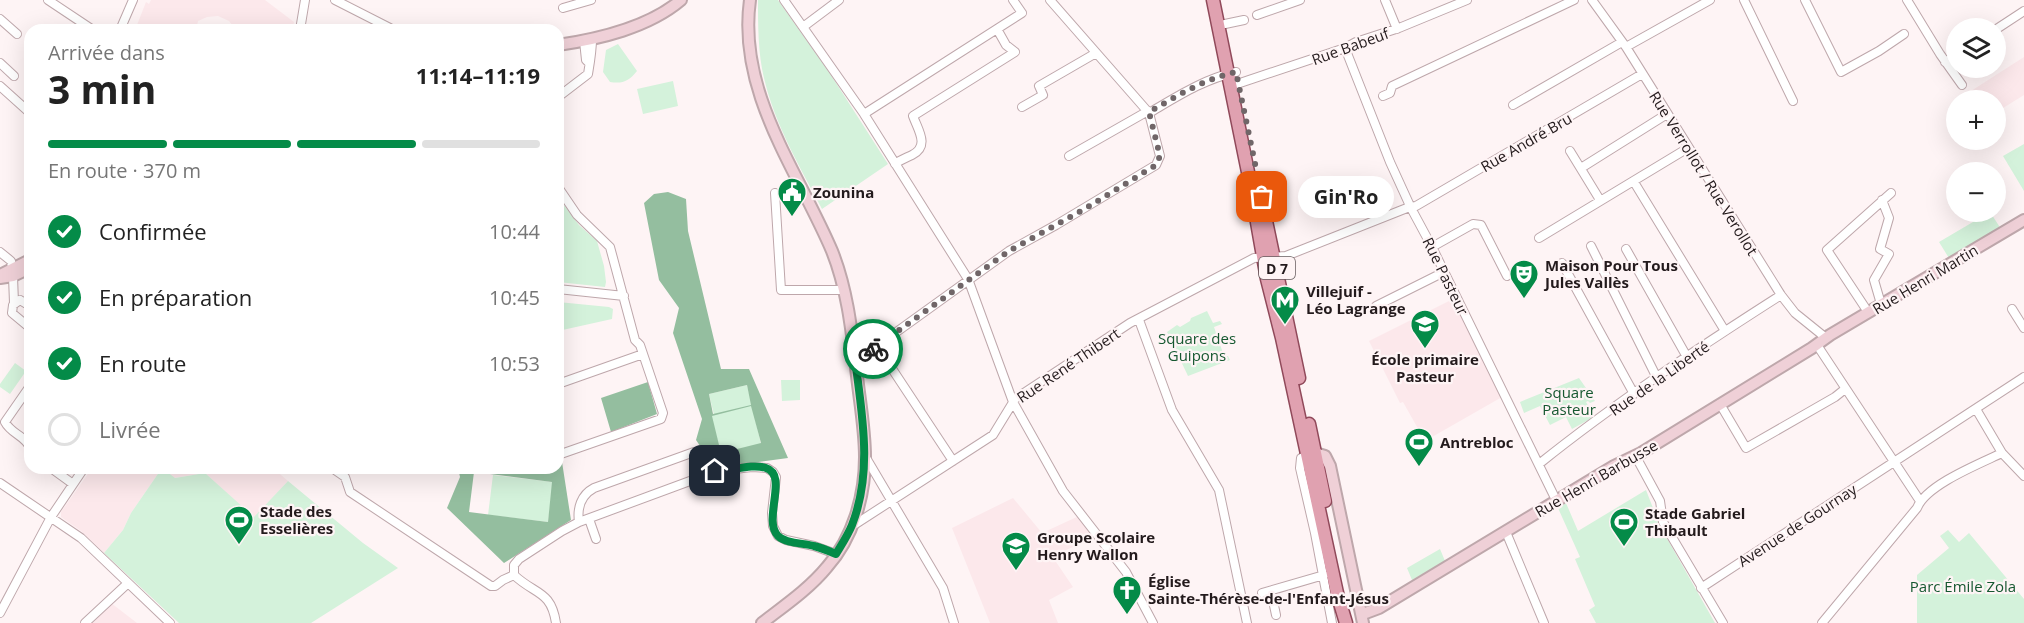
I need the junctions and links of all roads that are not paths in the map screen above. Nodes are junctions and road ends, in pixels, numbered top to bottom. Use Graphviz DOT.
graph roads {
  1 [pos="48,0"];
  2 [pos="133,0"];
  3 [pos="305,0"];
  4 [pos="335,0"];
  5 [pos="591,0"];
  6 [pos="681,0"];
  7 [pos="750,0"];
  8 [pos="784,0"];
  9 [pos="839,0"];
  10 [pos="1013,0"];
  11 [pos="1050,0"];
  12 [pos="1213,0"];
  13 [pos="1221,0"];
  14 [pos="1300,0"];
  15 [pos="1385,0"];
  16 [pos="1467,0"];
  17 [pos="1574,0"];
  18 [pos="1592,0"];
  19 [pos="1710,0"];
  20 [pos="1744,0"];
  21 [pos="1805,0"];
  22 [pos="1908,0"];
  23 [pos="562,8"];
  24 [pos="2024,11"];
  25 [pos="1257,15"];
  26 [pos="0,19"];
  27 [pos="1244,20"];
  28 [pos="2006,23"];
  29 [pos="84,24"];
  30 [pos="123,24"];
  31 [pos="301,24"];
  32 [pos="382,24"];
  33 [pos="1226,24"];
  34 [pos="803,27"];
  35 [pos="997,29"];
  36 [pos="1397,29"];
  37 [pos="17,34"];
  38 [pos="1904,34"];
  39 [pos="588,40"];
  40 [pos="564,44"];
  41 [pos="1624,44"];
  42 [pos="1345,48"];
  43 [pos="1096,52"];
  44 [pos="1945,62"];
  45 [pos="0,63"];
  46 [pos="1642,74"];
  47 [pos="14,76"];
  48 [pos="1232,78"];
  49 [pos="1962,85"];
  50 [pos="0,86"];
  51 [pos="564,92"];
  52 [pos="1383,96"];
  53 [pos="1793,101"];
  54 [pos="1513,105"];
  55 [pos="1022,107"];
  56 [pos="24,108"];
  57 [pos="1148,112"];
  58 [pos="864,114"];
  59 [pos="1667,114"];
  60 [pos="1688,148"];
  61 [pos="1570,151"];
  62 [pos="1069,156"];
  63 [pos="894,163"];
  64 [pos="1581,168"];
  65 [pos="1634,182"];
  66 [pos="775,193"];
  67 [pos="1891,193"];
  68 [pos="564,195"];
  69 [pos="1600,200"];
  70 [pos="1882,200"];
  71 [pos="1411,208"];
  72 [pos="2024,220"];
  73 [pos="1539,238"];
  74 [pos="1591,246"];
  75 [pos="1432,247"];
  76 [pos="1626,249"];
  77 [pos="0,252"];
  78 [pos="1270,256"];
  79 [pos="1562,263"];
  80 [pos="24,264"];
  81 [pos="24,269"];
  82 [pos="13,272"];
  83 [pos="1444,272"];
  84 [pos="0,276"];
  85 [pos="1507,276"];
  86 [pos="968,279"];
  87 [pos="564,290"];
  88 [pos="844,290"];
  89 [pos="1781,295"];
  90 [pos="624,296"];
  91 [pos="1880,300"];
  92 [pos="17,302"];
  93 [pos="24,304"];
  94 [pos="1376,306"];
  95 [pos="1866,309"];
  96 [pos="2012,309"];
  97 [pos="1138,320"];
  98 [pos="24,323"];
  99 [pos="2024,328"];
  100 [pos="1725,331"];
  101 [pos="1826,338"];
  102 [pos="1817,345"];
  103 [pos="878,346"];
  104 [pos="643,354"];
  105 [pos="1687,357"];
  106 [pos="855,359"];
  107 [pos="2024,377"];
  108 [pos="1657,378"];
  109 [pos="564,382"];
  110 [pos="1845,388"];
  111 [pos="1634,394"];
  112 [pos="24,395"];
  113 [pos="1012,402"];
  114 [pos="1720,404"];
  115 [pos="1976,409"];
  116 [pos="24,440"];
  117 [pos="564,453"];
  118 [pos="2002,453"];
  119 [pos="1311,454"];
  120 [pos="865,456"];
  121 [pos="1635,456"];
  122 [pos="952,461"];
  123 [pos="1894,462"];
  124 [pos="1539,464"];
  125 [pos="717,471"];
  126 [pos="59,474"];
  127 [pos="80,474"];
  128 [pos="341,474"];
  129 [pos="2024,476"];
  130 [pos="0,483"];
  131 [pos="73,484"];
  132 [pos="1556,500"];
  133 [pos="893,501"];
  134 [pos="1920,501"];
  135 [pos="51,517"];
  136 [pos="590,519"];
  137 [pos="579,522"];
  138 [pos="851,527"];
  139 [pos="1506,532"];
  140 [pos="596,539"];
  141 [pos="836,554"];
  142 [pos="514,575"];
  143 [pos="1324,575"];
  144 [pos="127,584"];
  145 [pos="1701,588"];
  146 [pos="1271,591"];
  147 [pos="1262,593"];
  148 [pos="1,609"];
  149 [pos="1276,615"];
  150 [pos="1363,619"];
  151 [pos="85,623"];
  152 [pos="170,623"];
  153 [pos="556,623"];
  154 [pos="762,623"];
  155 [pos="954,623"];
  156 [pos="1153,623"];
  157 [pos="1247,623"];
  158 [pos="1332,623"];
  159 [pos="1346,623"];
  160 [pos="1352,623"];
  161 [pos="1544,623"];
  162 [pos="1723,623"];
  163 [pos="1822,623"];
  1 -- 29 [label="street"];
  2 -- 30 [label="street"];
  3 -- 31 [label="street"];
  4 -- 32 [label="street"];
  5 -- 23 [label="street"];
  6 -- 39 [label="main road"];
  7 -- 88 [label="main road"];
  8 -- 34 [label="street"];
  9 -- 34 [label="street"];
  10 -- 35 [label="street"];
  11 -- 43 [label="street"];
  12 -- 48 [label="main road, D 7"];
  13 -- 33 [label="main road, D 7"];
  14 -- 25 [label="street"];
  15 -- 36 [label="street"];
  16 -- 36 [label="street, Rue Babeuf"];
  17 -- 52 [label="street"];
  18 -- 41 [label="street, Rue Verrollot / Rue Verollot"];
  19 -- 41 [label="street"];
  20 -- 53 [label="street"];
  21 -- 38 [label="street"];
  22 -- 44 [label="street"];
  24 -- 28 [label="street"];
  26 -- 37 [label="street"];
  27 -- 33 [label="street"];
  33 -- 48 [label="main road, D 7"];
  34 -- 58 [label="street"];
  35 -- 58 [label="street"];
  35 -- 63 [label="street"];
  36 -- 42 [label="street, Rue Babeuf"];
  39 -- 40 [label="main road"];
  39 -- 51 [label="street"];
  41 -- 46 [label="street, Rue Verrollot / Rue Verollot"];
  41 -- 54 [label="street"];
  42 -- 48 [label="street, Rue Babeuf"];
  42 -- 71 [label="street, Rue Pasteur"];
  43 -- 55 [label="street"];
  43 -- 57 [label="street"];
  44 -- 49 [label="street"];
  45 -- 47 [label="street"];
  46 -- 59 [label="street, Rue Verrollot / Rue Verollot"];
  46 -- 71 [label="street, Rue André Bru"];
  48 -- 57 [label="street, Rue Babeuf"];
  48 -- 78 [label="main road, D 7"];
  50 -- 56 [label="street"];
  57 -- 62 [label="street, Rue Babeuf"];
  57 -- 86 [label="street"];
  58 -- 63 [label="street"];
  59 -- 60 [label="street, Rue Verrollot / Rue Verollot"];
  59 -- 64 [label="street"];
  60 -- 65 [label="street"];
  60 -- 89 [label="street, Rue Verrollot / Rue Verollot"];
  61 -- 64 [label="street"];
  63 -- 86 [label="street"];
  64 -- 69 [label="street"];
  65 -- 69 [label="street"];
  65 -- 100 [label="street"];
  66 -- 88 [label="street"];
  67 -- 70 [label="street"];
  68 -- 90 [label="street"];
  69 -- 73 [label="street"];
  70 -- 91 [label="street"];
  70 -- 95 [label="street"];
  71 -- 75 [label="street, Rue Pasteur"];
  71 -- 78 [label="street, Rue André Bru"];
  72 -- 91 [label="main road, Rue Henri Martin"];
  74 -- 108 [label="street"];
  75 -- 83 [label="street, Rue Pasteur"];
  75 -- 85 [label="street"];
  76 -- 105 [label="street"];
  77 -- 82 [label="street"];
  78 -- 97 [label="street, Rue René Thibert"];
  78 -- 119 [label="main road, D 7"];
  79 -- 111 [label="street"];
  80 -- 82 [label="main road"];
  81 -- 82 [label="main road"];
  82 -- 84 [label="main road"];
  82 -- 92 [label="street"];
  83 -- 94 [label="street"];
  83 -- 124 [label="street, Rue Pasteur"];
  86 -- 103 [label="street"];
  86 -- 113 [label="street"];
  87 -- 90 [label="street"];
  88 -- 106 [label="main road"];
  89 -- 100 [label="street, Rue de la Liberté"];
  89 -- 101 [label="street, Rue Verrollot / Rue Verollot"];
  90 -- 104 [label="street"];
  91 -- 95 [label="main road, Rue Henri Martin"];
  92 -- 93 [label="street"];
  92 -- 98 [label="street"];
  95 -- 101 [label="main road, Rue Henri Martin"];
  96 -- 99 [label="street"];
  97 -- 113 [label="street, Rue René Thibert"];
  97 -- 157 [label="street"];
  100 -- 105 [label="street, Rue de la Liberté"];
  101 -- 102 [label="main road, Rue Henri Barbusse"];
  102 -- 110 [label="street"];
  102 -- 114 [label="main road, Rue Henri Barbusse"];
  103 -- 106 [label="street"];
  103 -- 122 [label="street"];
  104 -- 109 [label="street"];
  104 -- 117 [label="street"];
  105 -- 108 [label="street, Rue de la Liberté"];
  106 -- 120 [label="main road"];
  107 -- 115 [label="street, Avenue de Gournay"];
  108 -- 111 [label="street, Rue de la Liberté"];
  110 -- 114 [label="street"];
  110 -- 123 [label="street"];
  111 -- 124 [label="street, Rue de la Liberté"];
  112 -- 116 [label="street"];
  113 -- 122 [label="street, Rue René Thibert"];
  113 -- 156 [label="street"];
  114 -- 121 [label="main road, Rue Henri Barbusse"];
  115 -- 118 [label="street"];
  115 -- 123 [label="street, Avenue de Gournay"];
  118 -- 129 [label="street"];
  118 -- 134 [label="street"];
  119 -- 143 [label="street"];
  119 -- 150 [label="main road"];
  119 -- 159 [label="main road, D 7"];
  119 -- 160 [label="main road, D 7"];
  120 -- 133 [label="street"];
  120 -- 138 [label="main road"];
  121 -- 132 [label="main road, Rue Henri Barbusse"];
  121 -- 145 [label="street"];
  122 -- 133 [label="street, Rue René Thibert"];
  123 -- 134 [label="street"];
  123 -- 145 [label="street, Avenue de Gournay"];
  124 -- 132 [label="street, Rue Pasteur"];
  125 -- 136 [label="street"];
  125 -- 137 [label="street"];
  125 -- 141 [label="street"];
  126 -- 131 [label="street"];
  127 -- 131 [label="street"];
  128 -- 142 [label="street"];
  130 -- 135 [label="street"];
  131 -- 135 [label="street"];
  132 -- 139 [label="main road, Rue Henri Barbusse"];
  133 -- 138 [label="street, Rue René Thibert"];
  133 -- 155 [label="street"];
  134 -- 163 [label="street"];
  135 -- 144 [label="street"];
  135 -- 148 [label="street"];
  136 -- 137 [label="street"];
  136 -- 140 [label="street"];
  137 -- 142 [label="street"];
  138 -- 141 [label="main road"];
  139 -- 150 [label="main road, Rue Henri Barbusse"];
  139 -- 161 [label="street"];
  141 -- 154 [label="main road"];
  142 -- 153 [label="street"];
  143 -- 146 [label="street"];
  143 -- 158 [label="street"];
  144 -- 151 [label="street"];
  144 -- 152 [label="street"];
  145 -- 162 [label="street"];
  146 -- 147 [label="street"];
  146 -- 149 [label="street"];
}
